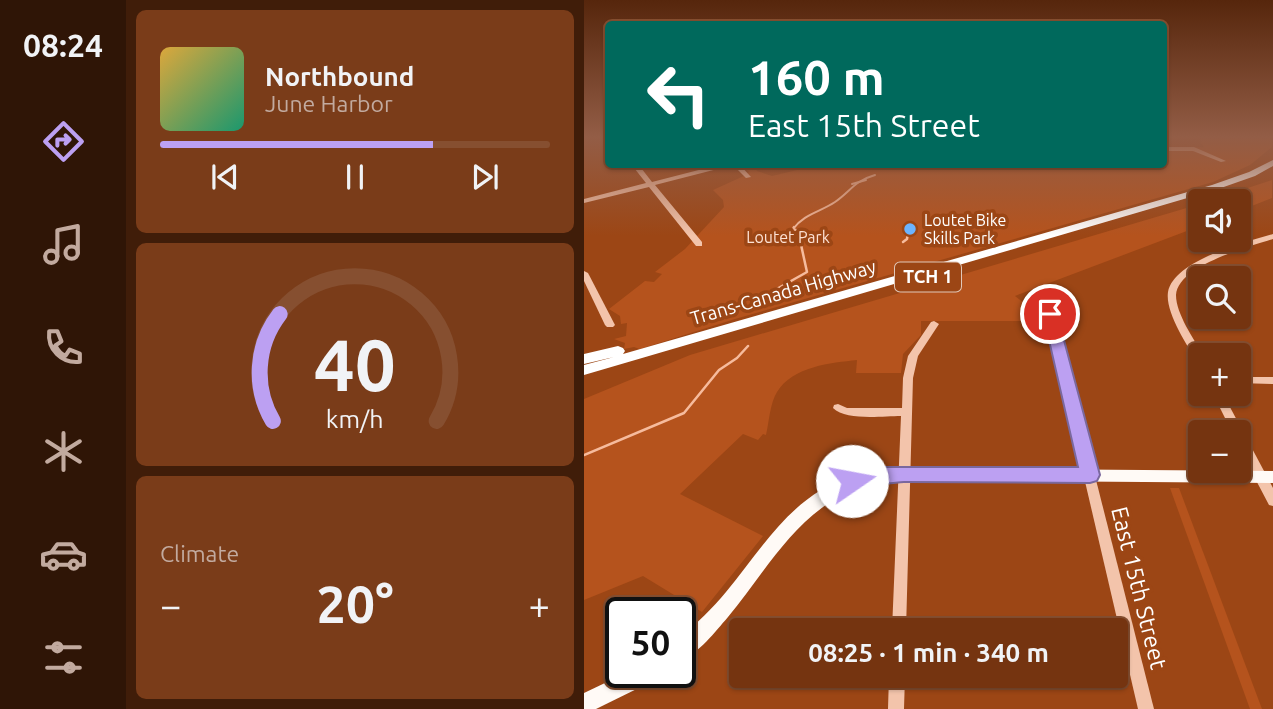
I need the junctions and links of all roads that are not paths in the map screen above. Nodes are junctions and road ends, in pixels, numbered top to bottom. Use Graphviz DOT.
graph roads {
  1 [pos="639,170"];
  2 [pos="709,170"];
  3 [pos="740,170"];
  4 [pos="1255,170"];
  5 [pos="1272,170"];
  6 [pos="748,177"];
  7 [pos="650,185"];
  8 [pos="584,201"];
  9 [pos="1272,236"];
  10 [pos="699,244"];
  11 [pos="584,273"];
  12 [pos="803,307"];
  13 [pos="1050,314"];
  14 [pos="934,324"];
  15 [pos="610,326"];
  16 [pos="1192,343"];
  17 [pos="584,359"];
  18 [pos="584,370"];
  19 [pos="584,377"];
  20 [pos="1251,380"];
  21 [pos="1272,381"];
  22 [pos="838,408"];
  23 [pos="906,412"];
  24 [pos="1251,453"];
  25 [pos="904,474"];
  26 [pos="1090,475"];
  27 [pos="1267,477"];
  28 [pos="1272,500"];
  29 [pos="899,618"];
  30 [pos="696,639"];
  31 [pos="617,688"];
  32 [pos="897,688"];
  33 [pos="584,704"];
  34 [pos="896,709"];
  35 [pos="1146,709"];
  1 -- 7 [label="street"];
  2 -- 7 [label="street"];
  3 -- 6 [label="street"];
  4 -- 12 [label="highway, Trans-Canada Highway / TCH 1"];
  5 -- 19 [label="highway, Trans-Canada Highway / TCH 1"];
  7 -- 8 [label="street"];
  7 -- 10 [label="street"];
  9 -- 16 [label="street"];
  11 -- 15 [label="street"];
  12 -- 17 [label="highway"];
  12 -- 18 [label="highway, Trans-Canada Highway / TCH 1"];
  13 -- 26 [label="street, East 15th Street"];
  14 -- 23 [label="street"];
  20 -- 21 [label="street"];
  22 -- 23 [label="street"];
  23 -- 25 [label="street"];
  24 -- 27 [label="street"];
  25 -- 26 [label="main road"];
  25 -- 29 [label="street"];
  25 -- 30 [label="main road"];
  26 -- 27 [label="main road"];
  26 -- 35 [label="street, East 15th Street"];
  27 -- 28 [label="street"];
  31 -- 33 [label="main road"];
  32 -- 34 [label="street"];
}
